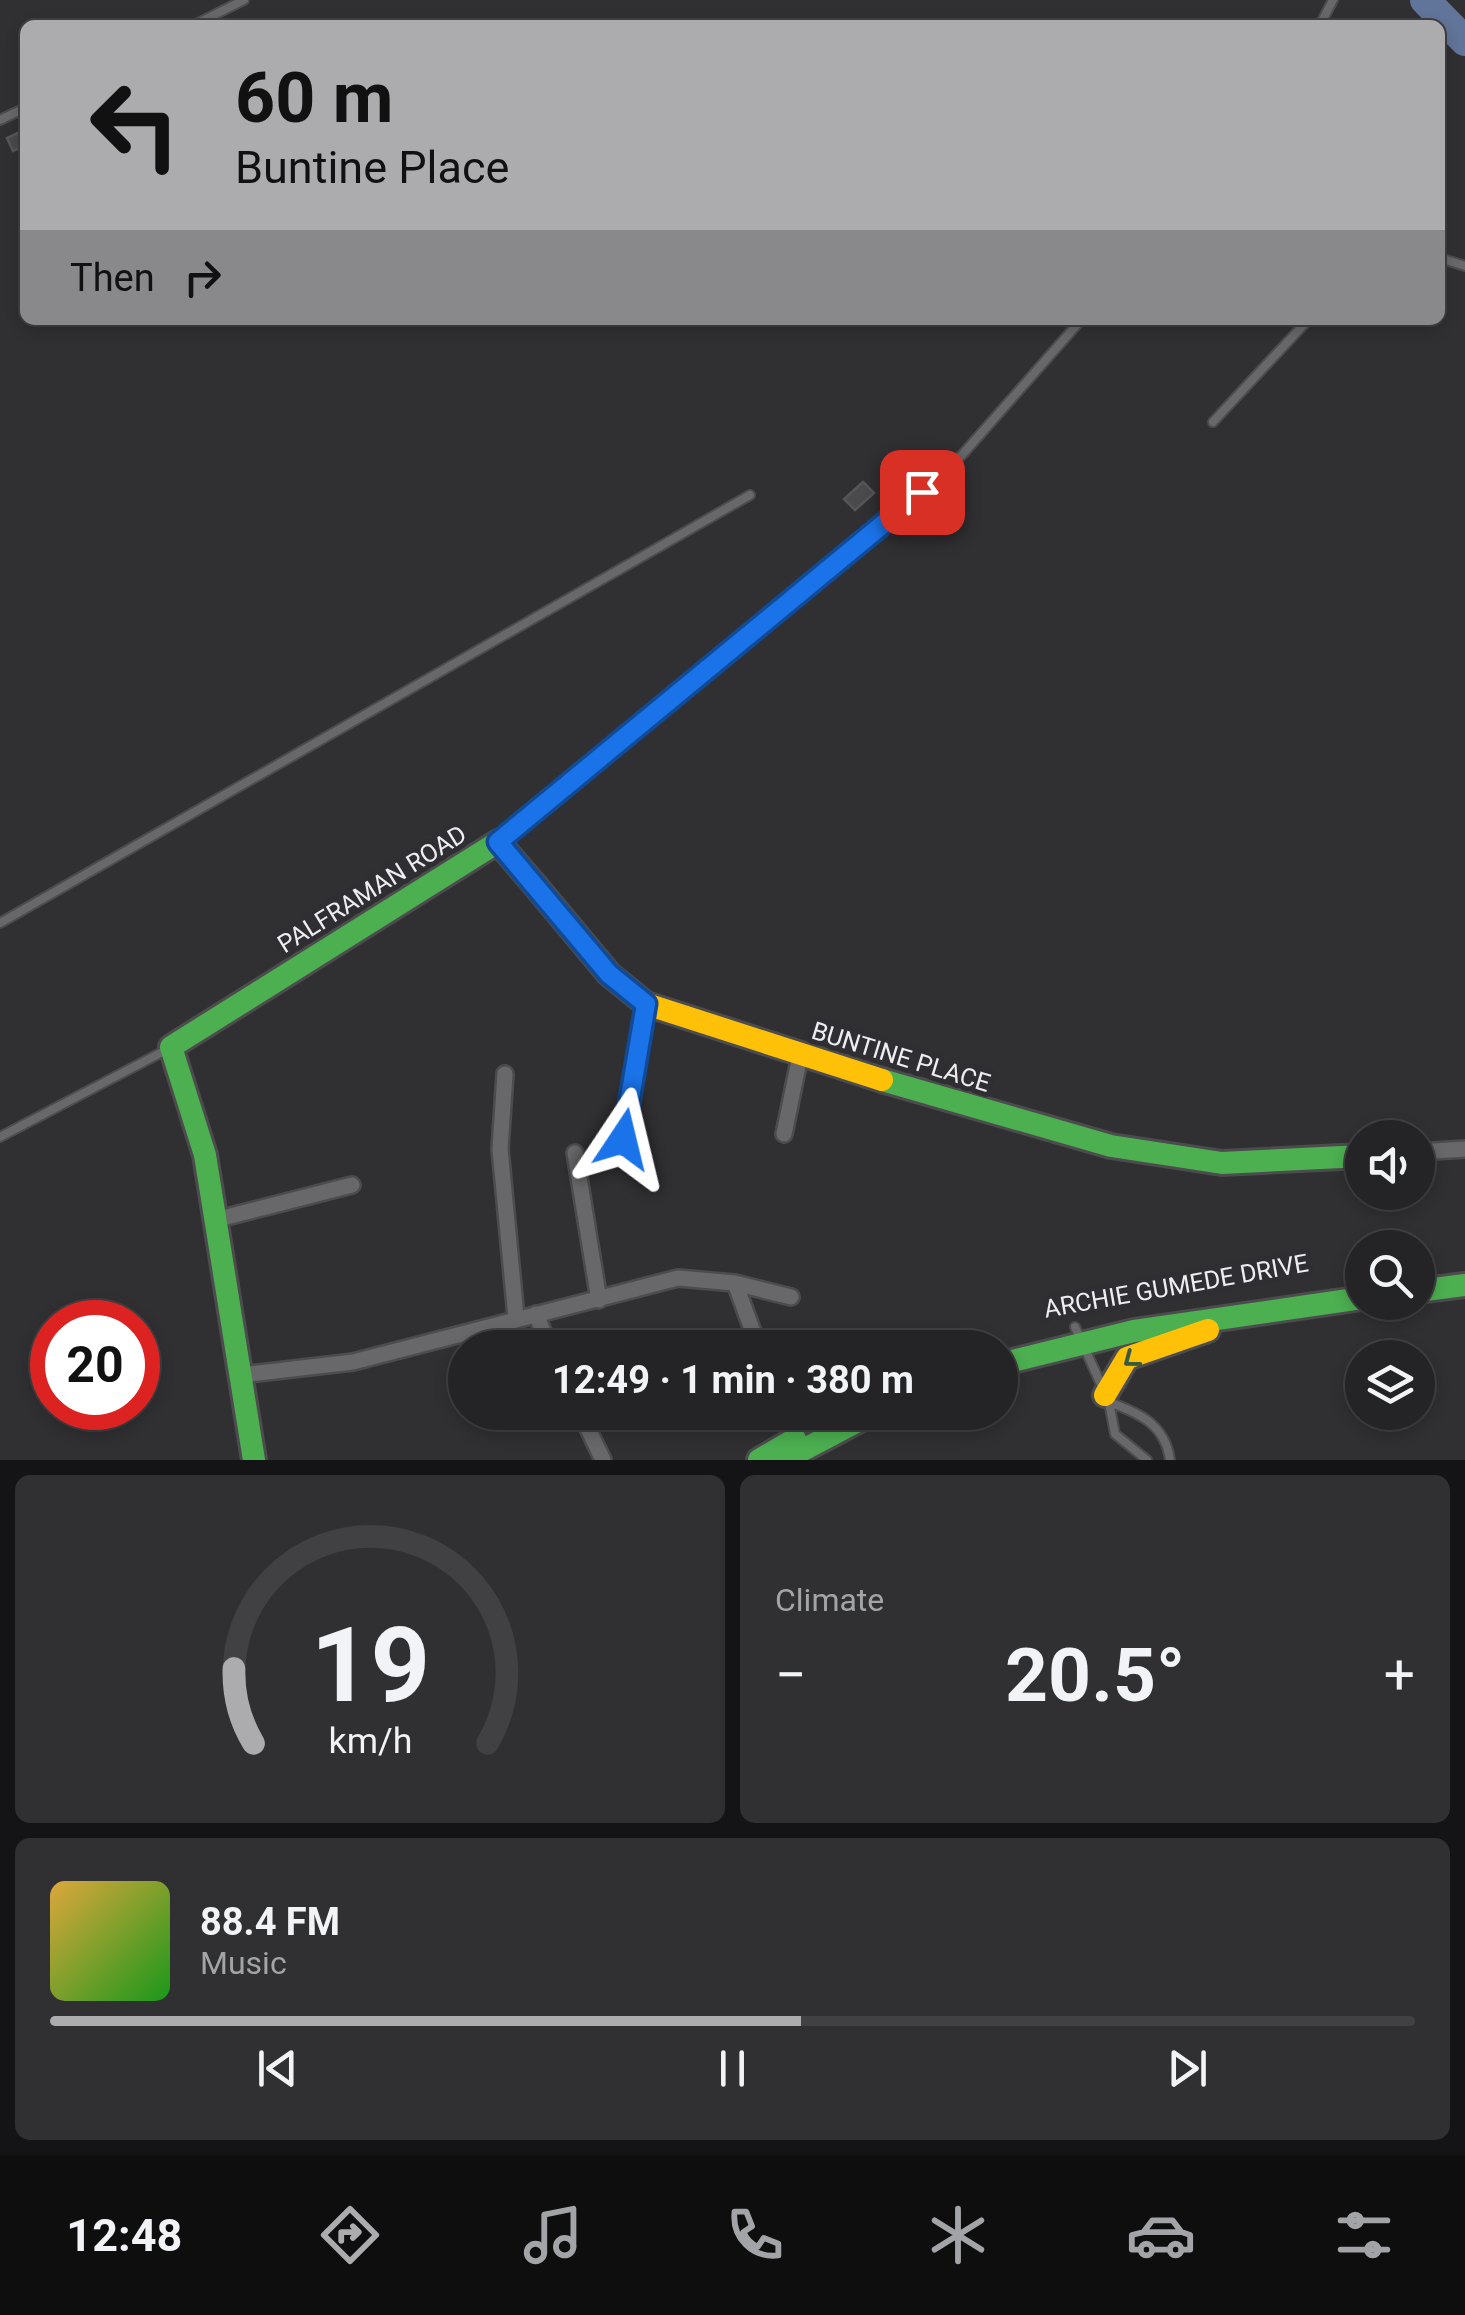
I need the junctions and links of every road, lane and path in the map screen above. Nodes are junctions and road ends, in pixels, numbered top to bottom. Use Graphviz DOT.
graph roads {
  1 [pos="244,0"];
  2 [pos="204,20"];
  3 [pos="1077,325"];
  4 [pos="1303,325"];
  5 [pos="1213,422"];
  6 [pos="750,495"];
  7 [pos="498,842"];
  8 [pos="0,923"];
  9 [pos="646,1004"];
  10 [pos="172,1047"];
  11 [pos="800,1056"];
  12 [pos="505,1074"];
  13 [pos="784,1134"];
  14 [pos="0,1137"];
  15 [pos="623,1139"];
  16 [pos="1465,1149"];
  17 [pos="1435,1151"];
  18 [pos="575,1152"];
  19 [pos="1345,1157"];
  20 [pos="352,1186"];
  21 [pos="215,1220"];
  22 [pos="1465,1271"];
  23 [pos="1435,1274"];
  24 [pos="735,1284"];
  25 [pos="1465,1285"];
  26 [pos="1345,1286"];
  27 [pos="1435,1288"];
  28 [pos="791,1297"];
  29 [pos="599,1300"];
  30 [pos="1345,1300"];
  31 [pos="1323,1303"];
  32 [pos="536,1314"];
  33 [pos="516,1318"];
  34 [pos="543,1330"];
  35 [pos="752,1330"];
  36 [pos="1077,1333"];
  37 [pos="1018,1345"];
  38 [pos="1018,1357"];
  39 [pos="241,1375"];
  40 [pos="1107,1399"];
  41 [pos="589,1430"];
  42 [pos="814,1430"];
  43 [pos="841,1430"];
  44 [pos="254,1460"];
  45 [pos="603,1460"];
  46 [pos="759,1460"];
  47 [pos="784,1460"];
  48 [pos="1147,1460"];
  49 [pos="1170,1460"];
  1 -- 2 [label="lane"];
  3 -- 7 [label="lane, PALFRAMAN ROAD"];
  4 -- 5 [label="lane"];
  6 -- 8 [label="lane"];
  7 -- 9 [label="street, BUNTINE PLACE"];
  7 -- 10 [label="street, PALFRAMAN ROAD"];
  9 -- 11 [label="street, BUNTINE PLACE"];
  9 -- 15 [label="lane"];
  10 -- 14 [label="lane"];
  10 -- 21 [label="street"];
  11 -- 13 [label="street"];
  11 -- 19 [label="street, BUNTINE PLACE"];
  12 -- 33 [label="street"];
  16 -- 17 [label="street"];
  18 -- 29 [label="street"];
  20 -- 21 [label="street"];
  21 -- 39 [label="street"];
  22 -- 23 [label="street"];
  24 -- 28 [label="street"];
  24 -- 29 [label="street"];
  24 -- 35 [label="street"];
  25 -- 27 [label="street"];
  26 -- 36 [label="street, ARCHIE GUMEDE DRIVE"];
  29 -- 32 [label="street"];
  30 -- 31 [label="street, ARCHIE GUMEDE DRIVE"];
  31 -- 36 [label="street, ARCHIE GUMEDE DRIVE"];
  31 -- 40 [label="street, one-way"];
  32 -- 33 [label="street"];
  32 -- 34 [label="street"];
  33 -- 39 [label="street"];
  36 -- 37 [label="street, ARCHIE GUMEDE DRIVE"];
  36 -- 38 [label="street, ARCHIE GUMEDE DRIVE"];
  36 -- 40 [label="lane"];
  39 -- 44 [label="street"];
  40 -- 48 [label="lane"];
  40 -- 49 [label="lane"];
  41 -- 45 [label="street"];
  42 -- 46 [label="street"];
  43 -- 47 [label="street"];
}
